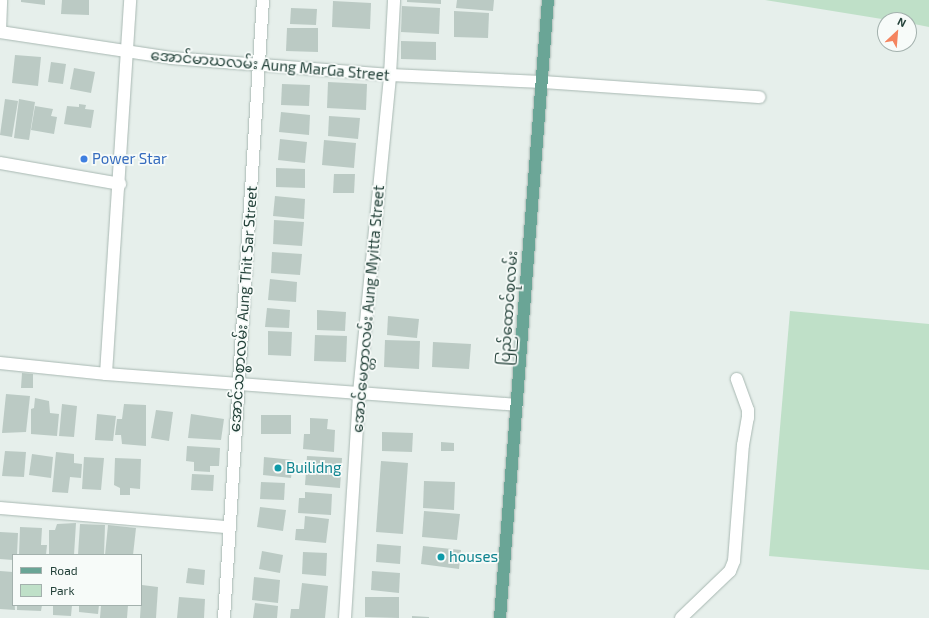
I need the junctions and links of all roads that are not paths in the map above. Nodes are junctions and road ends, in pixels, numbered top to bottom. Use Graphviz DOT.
graph roads {
  1 [pos="1,0"];
  2 [pos="130,0"];
  3 [pos="263,0"];
  4 [pos="394,0"];
  5 [pos="548,0"];
  6 [pos="0,32"];
  7 [pos="128,52"];
  8 [pos="259,65"];
  9 [pos="390,75"];
  10 [pos="542,82"];
  11 [pos="759,98"];
  12 [pos="0,163"];
  13 [pos="120,184"];
  14 [pos="0,363"];
  15 [pos="106,374"];
  16 [pos="737,379"];
  17 [pos="238,383"];
  18 [pos="359,393"];
  19 [pos="517,405"];
  20 [pos="0,508"];
  21 [pos="228,527"];
  22 [pos="224,618"];
  23 [pos="345,618"];
  24 [pos="500,618"];
  25 [pos="681,618"];
  1 -- 6 [label="street"];
  2 -- 7 [label="street"];
  3 -- 8 [label="street, အောင်သစ္စာလမ်း Aung Thit Sar Street"];
  4 -- 9 [label="street, အောင်မေတ္တာလမ်း Aung Myitta Street"];
  5 -- 10 [label="main road, ပြည်ထောင်စုလမ်း"];
  6 -- 7 [label="street, အောင်မာဃလမ်း Aung MarGa Street"];
  7 -- 8 [label="street, အောင်မာဃလမ်း Aung MarGa Street"];
  7 -- 13 [label="street"];
  8 -- 9 [label="street, အောင်မာဃလမ်း Aung MarGa Street"];
  8 -- 17 [label="street, အောင်သစ္စာလမ်း Aung Thit Sar Street"];
  9 -- 10 [label="street, အောင်မာဃလမ်း Aung MarGa Street"];
  9 -- 18 [label="street, အောင်မေတ္တာလမ်း Aung Myitta Street"];
  10 -- 11 [label="street, အောင်မာဃလမ်း Aung MarGa Street"];
  10 -- 19 [label="main road, ပြည်ထောင်စုလမ်း"];
  12 -- 13 [label="street"];
  13 -- 15 [label="street"];
  14 -- 15 [label="street"];
  15 -- 17 [label="street"];
  16 -- 25 [label="street"];
  17 -- 18 [label="street"];
  17 -- 21 [label="street, အောင်သစ္စာလမ်း Aung Thit Sar Street"];
  18 -- 19 [label="street"];
  18 -- 23 [label="street, အောင်မေတ္တာလမ်း Aung Myitta Street"];
  19 -- 24 [label="main road, ပြည်ထောင်စုလမ်း"];
  20 -- 21 [label="street"];
  21 -- 22 [label="street, အောင်သစ္စာလမ်း Aung Thit Sar Street"];
}
